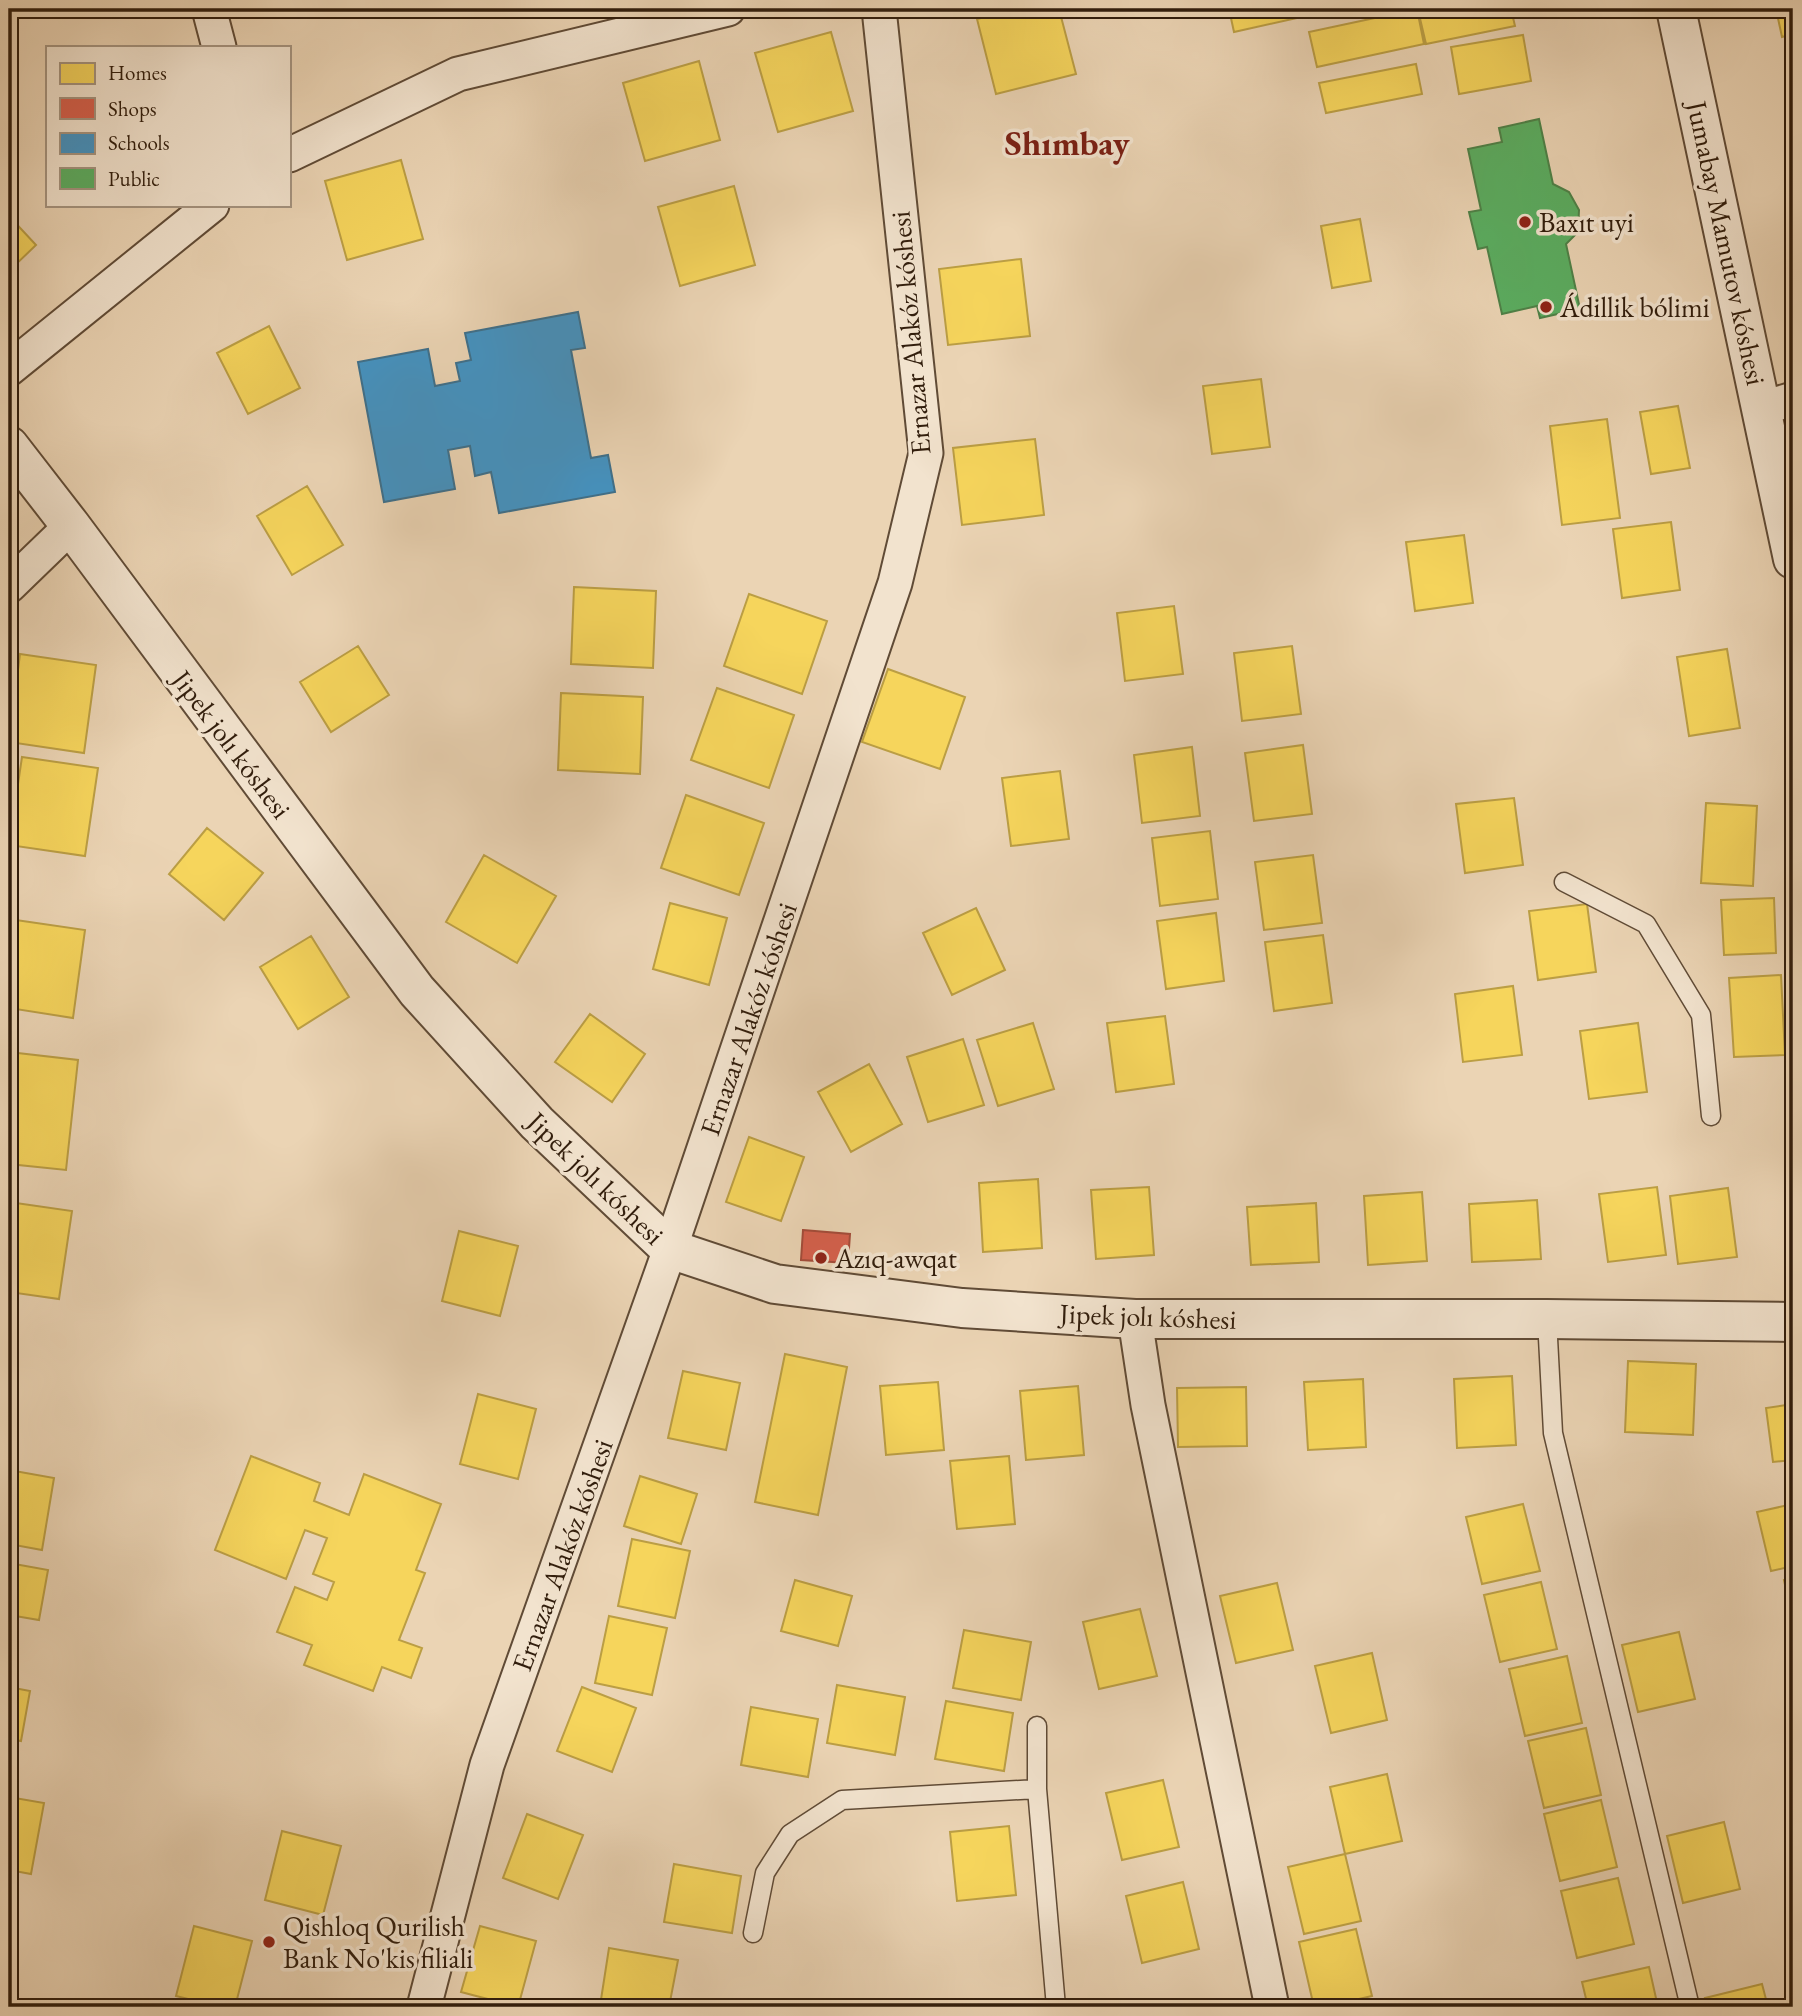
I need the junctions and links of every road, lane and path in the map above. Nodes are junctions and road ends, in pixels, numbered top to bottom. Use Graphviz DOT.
graph roads {
  1 [pos="209,9"];
  2 [pos="879,9"];
  3 [pos="1676,9"];
  4 [pos="718,10"];
  5 [pos="219,46"];
  6 [pos="290,155"];
  7 [pos="211,206"];
  8 [pos="9,369"];
  9 [pos="1778,404"];
  10 [pos="9,446"];
  11 [pos="71,526"];
  12 [pos="1793,559"];
  13 [pos="9,586"];
  14 [pos="1564,882"];
  15 [pos="1711,1116"];
  16 [pos="670,1249"];
  17 [pos="1135,1319"];
  18 [pos="1547,1319"];
  19 [pos="1793,1322"];
  20 [pos="1037,1726"];
  21 [pos="1037,1789"];
  22 [pos="753,1933"];
  23 [pos="424,2007"];
  24 [pos="1056,2007"];
  25 [pos="1272,2007"];
  26 [pos="1690,2007"];
  1 -- 5 [label="street"];
  2 -- 16 [label="street, Ernazar Alakóz kóshesi"];
  3 -- 9 [label="street, Jumabay Mamutov kóshesi"];
  4 -- 6 [label="street"];
  7 -- 8 [label="street"];
  9 -- 12 [label="street, Jumabay Mamutov kóshesi"];
  10 -- 11 [label="street, Jipek jolı kóshesi"];
  11 -- 13 [label="street"];
  11 -- 16 [label="street, Jipek jolı kóshesi"];
  14 -- 15 [label="lane"];
  16 -- 17 [label="street, Jipek jolı kóshesi"];
  16 -- 23 [label="street, Ernazar Alakóz kóshesi"];
  17 -- 18 [label="street, Jipek jolı kóshesi"];
  17 -- 25 [label="street"];
  18 -- 19 [label="street, Jipek jolı kóshesi"];
  18 -- 26 [label="lane"];
  20 -- 21 [label="lane"];
  21 -- 22 [label="lane"];
  21 -- 24 [label="lane"];
}
